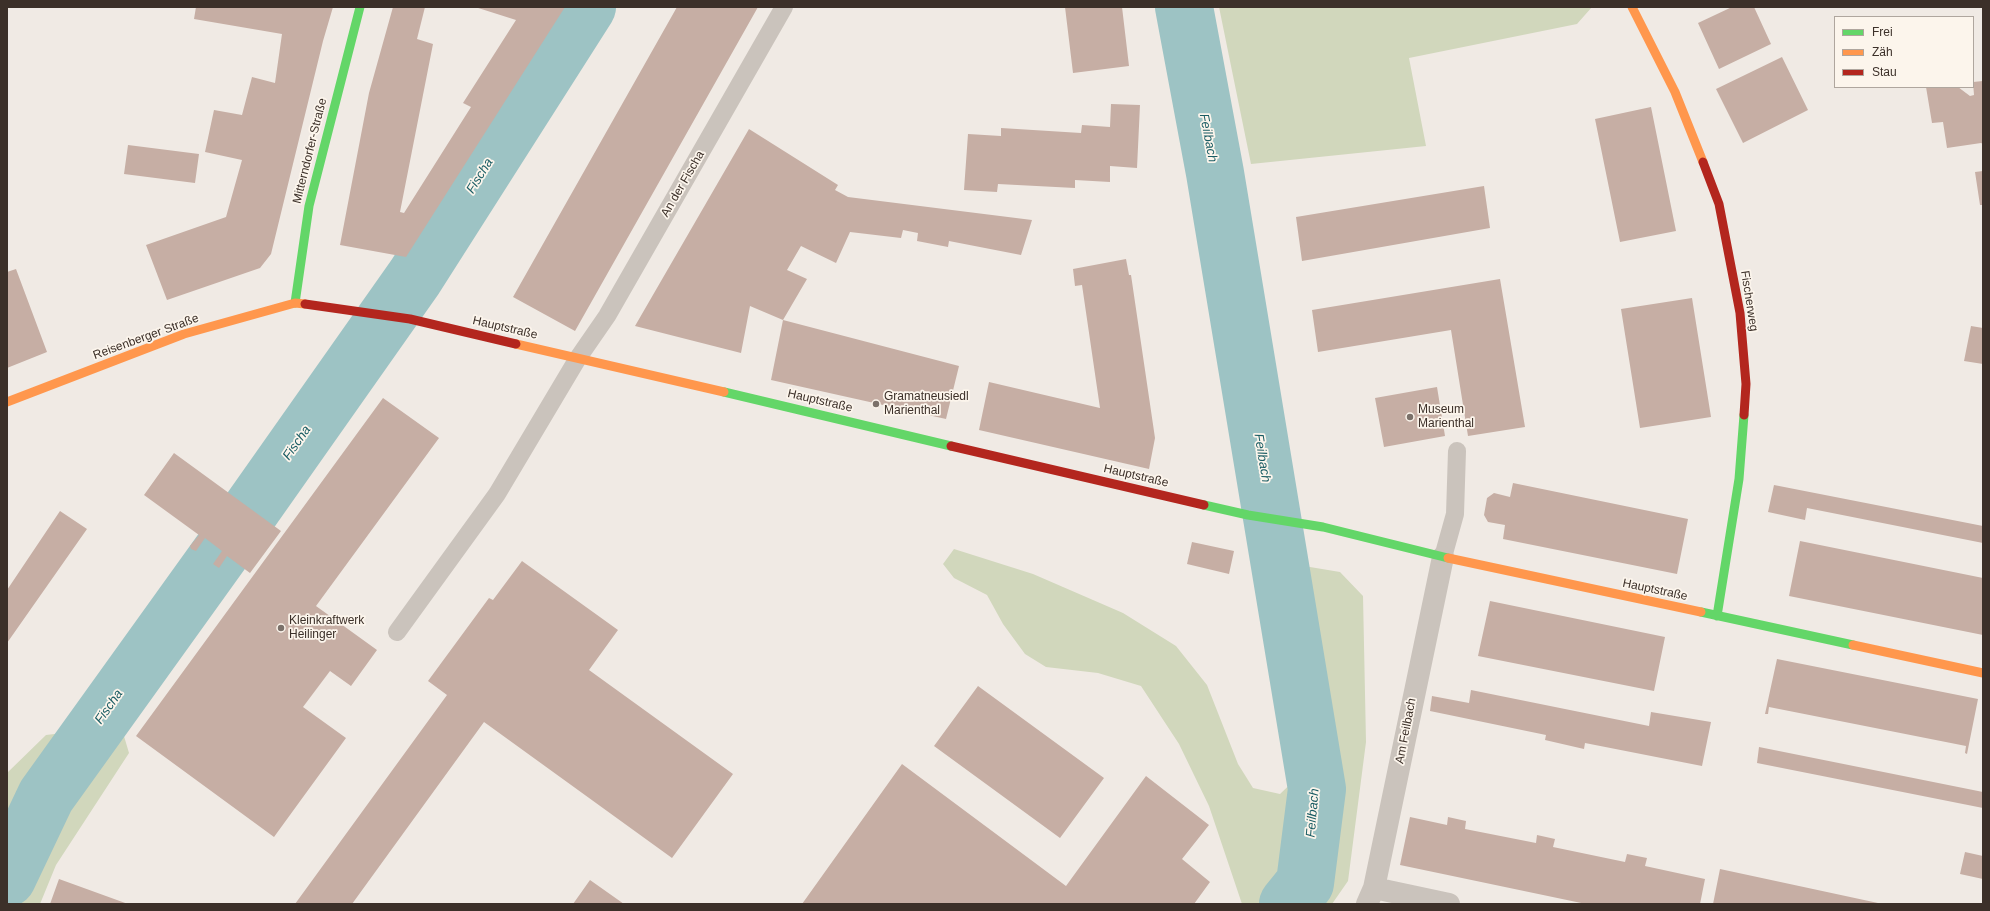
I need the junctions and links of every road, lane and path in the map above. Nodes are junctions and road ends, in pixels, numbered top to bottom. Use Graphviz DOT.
graph roads {
  1 [pos="360,7"];
  2 [pos="784,7"];
  3 [pos="1632,7"];
  4 [pos="296,302"];
  5 [pos="578,358"];
  6 [pos="7,402"];
  7 [pos="1457,451"];
  8 [pos="1442,557"];
  9 [pos="1717,616"];
  10 [pos="397,632"];
  11 [pos="1983,673"];
  12 [pos="1371,896"];
  13 [pos="1449,904"];
  1 -- 4 [label="main road, Mitterndorfer-Straße"];
  2 -- 5 [label="lane, An der Fischa"];
  3 -- 9 [label="main road, Fischerweg"];
  4 -- 5 [label="main road, Hauptstraße"];
  4 -- 6 [label="main road, Reisenberger Straße"];
  5 -- 8 [label="main road, Hauptstraße"];
  5 -- 10 [label="lane, An der Fischa"];
  7 -- 8 [label="lane"];
  8 -- 9 [label="main road, Hauptstraße"];
  8 -- 12 [label="street, Am Feilbach"];
  9 -- 11 [label="main road, Hauptstraße"];
  12 -- 13 [label="street"];
}
